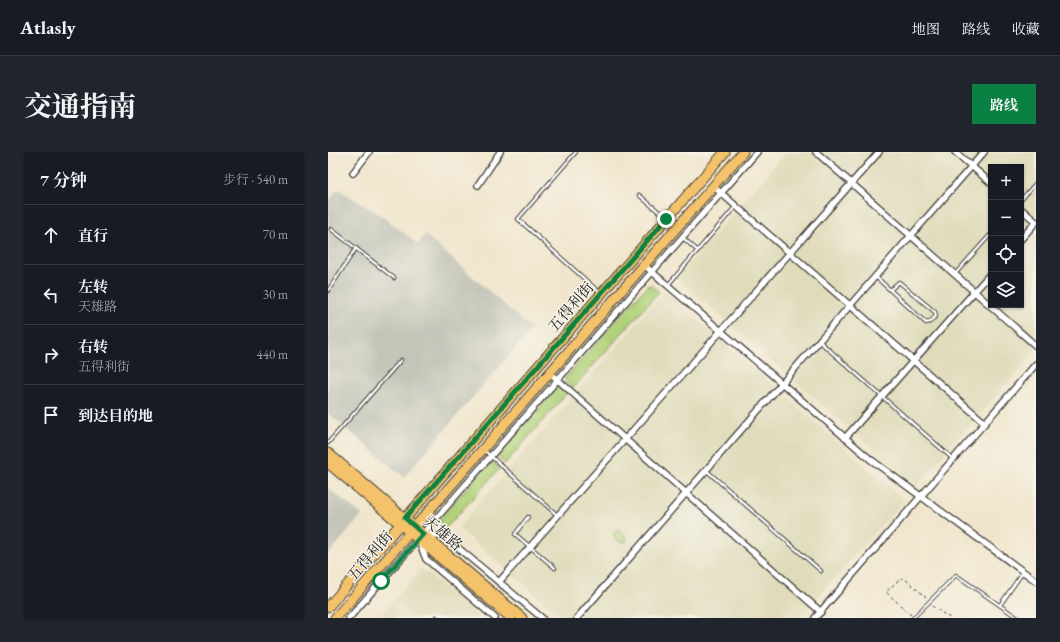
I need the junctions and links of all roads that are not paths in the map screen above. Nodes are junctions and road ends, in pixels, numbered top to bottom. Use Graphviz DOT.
graph roads {
  1 [pos="369,152"];
  2 [pos="500,152"];
  3 [pos="576,152"];
  4 [pos="725,152"];
  5 [pos="743,152"];
  6 [pos="757,152"];
  7 [pos="816,152"];
  8 [pos="879,152"];
  9 [pos="955,152"];
  10 [pos="984,152"];
  11 [pos="971,166"];
  12 [pos="352,173"];
  13 [pos="988,180"];
  14 [pos="851,183"];
  15 [pos="1036,183"];
  16 [pos="478,185"];
  17 [pos="713,186"];
  18 [pos="721,193"];
  19 [pos="639,195"];
  20 [pos="1024,197"];
  21 [pos="736,206"];
  22 [pos="1024,212"];
  23 [pos="666,219"];
  24 [pos="1036,222"];
  25 [pos="331,229"];
  26 [pos="911,236"];
  27 [pos="989,236"];
  28 [pos="1024,236"];
  29 [pos="682,237"];
  30 [pos="356,248"];
  31 [pos="698,251"];
  32 [pos="790,253"];
  33 [pos="644,265"];
  34 [pos="652,272"];
  35 [pos="955,274"];
  36 [pos="988,276"];
  37 [pos="876,277"];
  38 [pos="394,278"];
  39 [pos="668,286"];
  40 [pos="890,290"];
  41 [pos="328,291"];
  42 [pos="974,292"];
  43 [pos="601,294"];
  44 [pos="850,306"];
  45 [pos="720,331"];
  46 [pos="820,341"];
  47 [pos="1036,346"];
  48 [pos="401,360"];
  49 [pos="913,361"];
  50 [pos="1036,364"];
  51 [pos="550,373"];
  52 [pos="558,380"];
  53 [pos="782,384"];
  54 [pos="882,396"];
  55 [pos="985,423"];
  56 [pos="845,438"];
  57 [pos="624,439"];
  58 [pos="328,442"];
  59 [pos="483,449"];
  60 [pos="328,453"];
  61 [pos="491,456"];
  62 [pos="953,459"];
  63 [pos="328,463"];
  64 [pos="706,471"];
  65 [pos="686,493"];
  66 [pos="920,498"];
  67 [pos="557,515"];
  68 [pos="528,517"];
  69 [pos="402,521"];
  70 [pos="412,530"];
  71 [pos="420,536"];
  72 [pos="530,546"];
  73 [pos="555,568"];
  74 [pos="821,571"];
  75 [pos="1023,572"];
  76 [pos="1036,581"];
  77 [pos="499,582"];
  78 [pos="1000,606"];
  79 [pos="328,607"];
  80 [pos="821,612"];
  81 [pos="335,618"];
  82 [pos="349,618"];
  83 [pos="495,618"];
  84 [pos="511,618"];
  85 [pos="522,618"];
  86 [pos="542,618"];
  87 [pos="577,618"];
  88 [pos="815,618"];
  89 [pos="913,618"];
  90 [pos="1018,618"];
  1 -- 12 [label="street"];
  2 -- 16 [label="street"];
  3 -- 43 [label="lane"];
  4 -- 23 [label="main road, 五得利街"];
  5 -- 17 [label="main road, 五得利街"];
  6 -- 18 [label="street"];
  7 -- 14 [label="street"];
  8 -- 14 [label="street"];
  9 -- 11 [label="street"];
  10 -- 11 [label="street"];
  11 -- 13 [label="street"];
  11 -- 26 [label="street"];
  14 -- 26 [label="street"];
  14 -- 32 [label="street"];
  15 -- 20 [label="lane"];
  17 -- 18 [label="street"];
  17 -- 33 [label="main road, 五得利街"];
  18 -- 21 [label="street"];
  18 -- 29 [label="street"];
  19 -- 23 [label="lane"];
  21 -- 31 [label="lane"];
  21 -- 32 [label="street"];
  22 -- 24 [label="street"];
  23 -- 43 [label="main road, 五得利街"];
  24 -- 28 [label="street"];
  25 -- 30 [label="lane"];
  26 -- 35 [label="street"];
  26 -- 37 [label="street"];
  27 -- 35 [label="lane"];
  29 -- 31 [label="lane"];
  29 -- 34 [label="street"];
  30 -- 38 [label="lane"];
  30 -- 41 [label="lane"];
  31 -- 39 [label="lane"];
  32 -- 44 [label="street"];
  32 -- 45 [label="street"];
  33 -- 34 [label="street"];
  33 -- 51 [label="main road, 五得利街"];
  34 -- 39 [label="street"];
  34 -- 52 [label="street"];
  35 -- 42 [label="street"];
  36 -- 42 [label="street"];
  37 -- 40 [label="lane"];
  37 -- 44 [label="street"];
  39 -- 45 [label="street"];
  40 -- 40 [label="lane"];
  42 -- 47 [label="street"];
  42 -- 49 [label="street"];
  43 -- 69 [label="main road, 五得利街"];
  44 -- 46 [label="street"];
  44 -- 49 [label="street"];
  45 -- 53 [label="street"];
  45 -- 57 [label="street"];
  46 -- 53 [label="street"];
  46 -- 54 [label="lane"];
  48 -- 58 [label="lane"];
  49 -- 54 [label="street"];
  49 -- 55 [label="street"];
  50 -- 55 [label="street"];
  51 -- 52 [label="street"];
  51 -- 59 [label="main road, 五得利街"];
  52 -- 57 [label="street"];
  52 -- 61 [label="street"];
  53 -- 56 [label="street"];
  53 -- 64 [label="street"];
  54 -- 56 [label="street"];
  54 -- 62 [label="lane"];
  55 -- 62 [label="street"];
  56 -- 66 [label="street"];
  57 -- 65 [label="street"];
  57 -- 67 [label="street"];
  59 -- 61 [label="lane"];
  59 -- 70 [label="main road, 五得利街"];
  60 -- 69 [label="main road, 天雄路"];
  61 -- 67 [label="lane"];
  61 -- 71 [label="street"];
  62 -- 66 [label="street"];
  63 -- 69 [label="main road, 天雄路"];
  64 -- 65 [label="street"];
  64 -- 74 [label="lane"];
  65 -- 80 [label="street"];
  65 -- 87 [label="street"];
  66 -- 75 [label="street"];
  66 -- 80 [label="street"];
  67 -- 72 [label="street"];
  68 -- 72 [label="lane"];
  69 -- 70 [label="main road, 天雄路"];
  69 -- 79 [label="main road, 五得利街"];
  70 -- 71 [label="main road, 天雄路"];
  70 -- 81 [label="main road, 五得利街"];
  71 -- 77 [label="street"];
  71 -- 82 [label="street"];
  71 -- 83 [label="street"];
  71 -- 84 [label="main road, 天雄路"];
  71 -- 85 [label="main road, 天雄路"];
  72 -- 73 [label="lane"];
  72 -- 77 [label="street"];
  75 -- 76 [label="street"];
  75 -- 78 [label="lane"];
  77 -- 86 [label="street"];
  78 -- 89 [label="lane"];
  78 -- 90 [label="lane"];
  80 -- 88 [label="street"];
}
